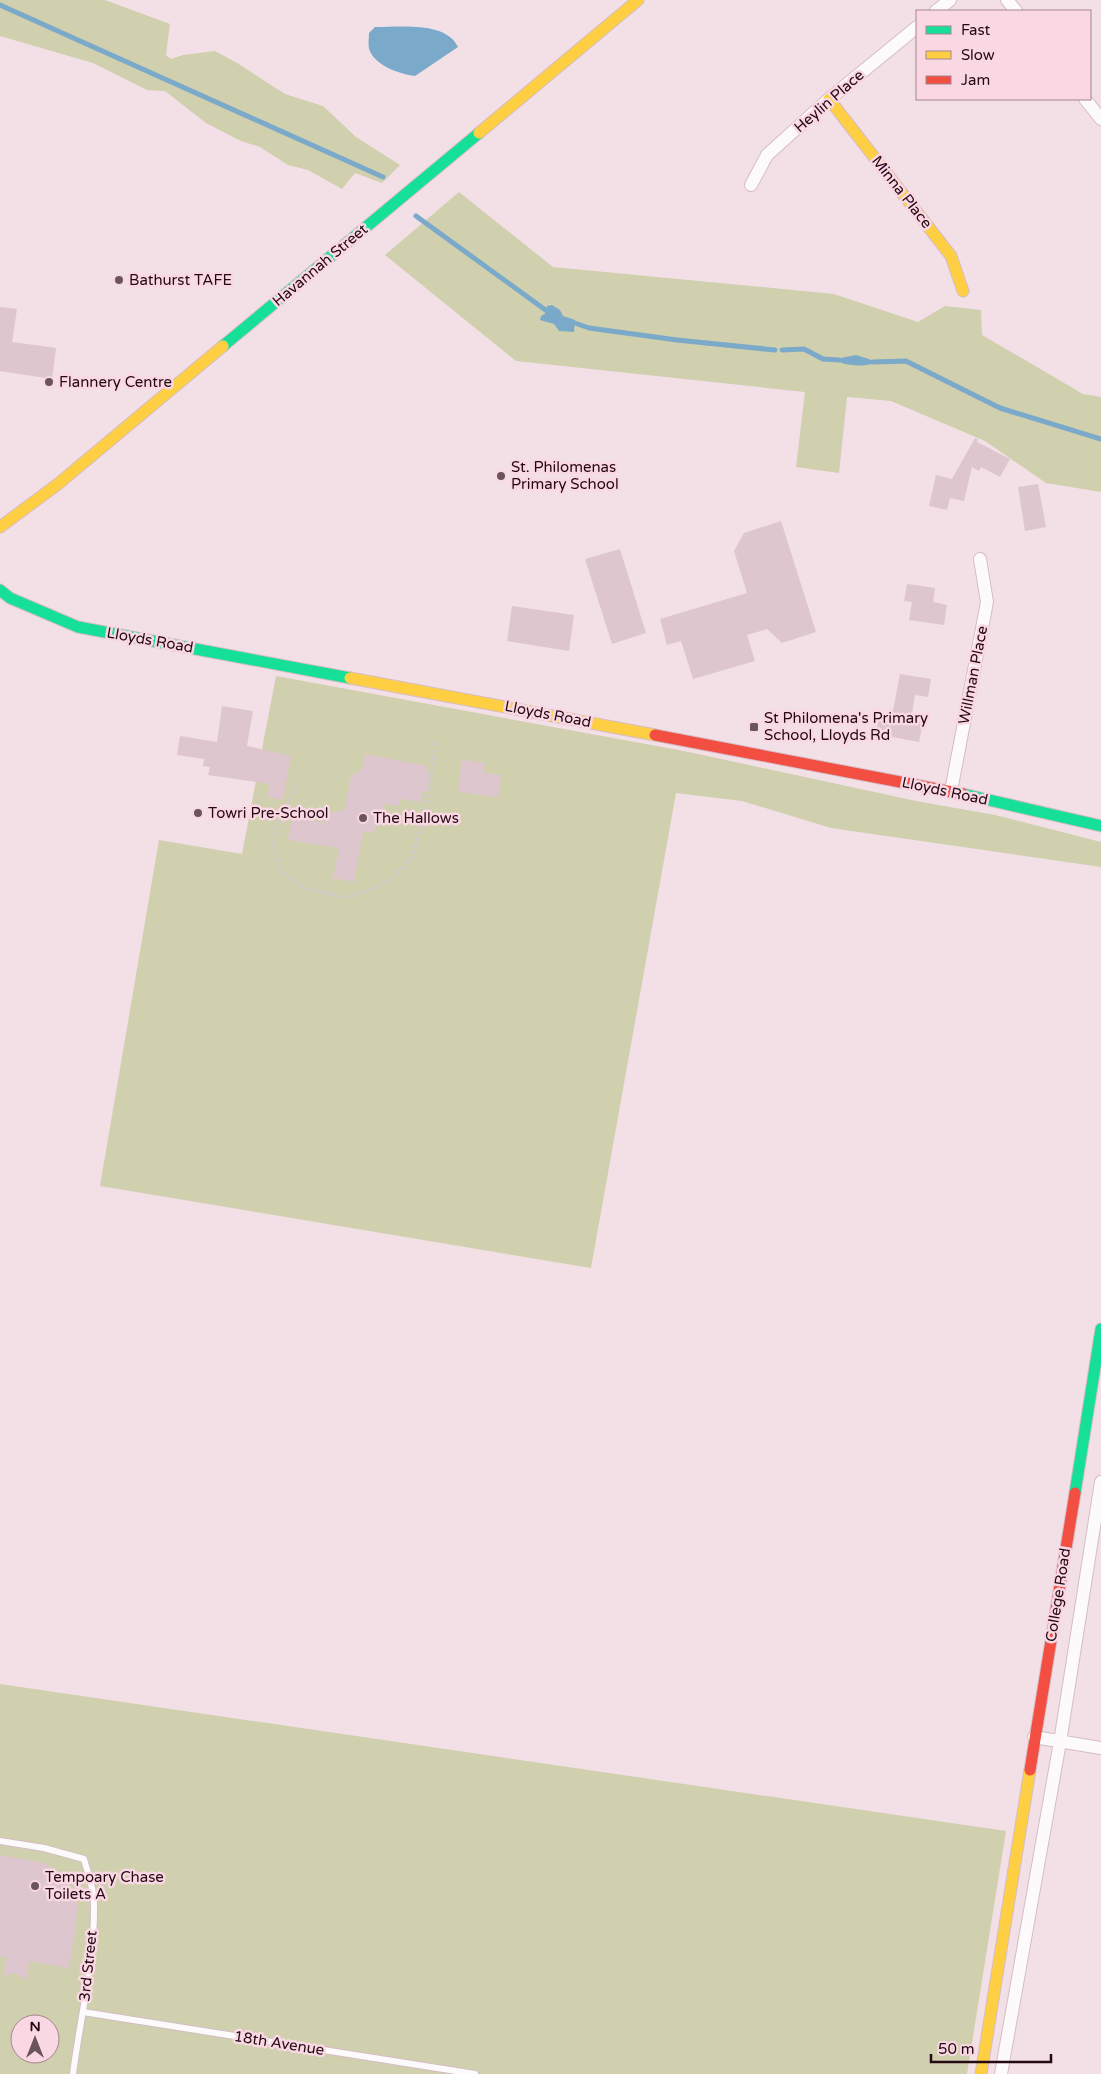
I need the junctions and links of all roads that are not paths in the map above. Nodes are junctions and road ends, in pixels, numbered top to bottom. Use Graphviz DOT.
graph roads {
  1 [pos="638,0"];
  2 [pos="950,0"];
  3 [pos="1007,0"];
  4 [pos="937,10"];
  5 [pos="1015,10"];
  6 [pos="916,28"];
  7 [pos="829,99"];
  8 [pos="1086,100"];
  9 [pos="1101,119"];
  10 [pos="751,185"];
  11 [pos="963,291"];
  12 [pos="0,527"];
  13 [pos="980,559"];
  14 [pos="0,590"];
  15 [pos="951,791"];
  16 [pos="1101,826"];
  17 [pos="1101,1329"];
  18 [pos="1101,1482"];
  19 [pos="1034,1737"];
  20 [pos="1060,1742"];
  21 [pos="1101,1748"];
  22 [pos="0,1841"];
  23 [pos="1014,1861"];
  24 [pos="1037,1865"];
  25 [pos="83,2012"];
  26 [pos="73,2074"];
  27 [pos="475,2074"];
  28 [pos="981,2074"];
  29 [pos="1001,2074"];
  1 -- 12 [label="street, Havannah Street"];
  2 -- 4 [label="street"];
  3 -- 5 [label="street"];
  6 -- 7 [label="street, Heylin Place"];
  7 -- 10 [label="street, Heylin Place"];
  7 -- 11 [label="street, Minna Place"];
  8 -- 9 [label="street"];
  13 -- 15 [label="street, Willman Place"];
  14 -- 15 [label="street, Lloyds Road"];
  15 -- 16 [label="street, Lloyds Road"];
  17 -- 19 [label="street, College Road"];
  18 -- 20 [label="street, College Road"];
  19 -- 20 [label="street"];
  19 -- 23 [label="street, College Road"];
  20 -- 21 [label="street"];
  20 -- 24 [label="street, College Road"];
  22 -- 25 [label="lane, 3rd Street"];
  23 -- 24 [label="street"];
  23 -- 28 [label="street, College Road"];
  24 -- 29 [label="street, College Road"];
  25 -- 26 [label="lane, 3rd Street"];
  25 -- 27 [label="lane, 18th Avenue"];
}
